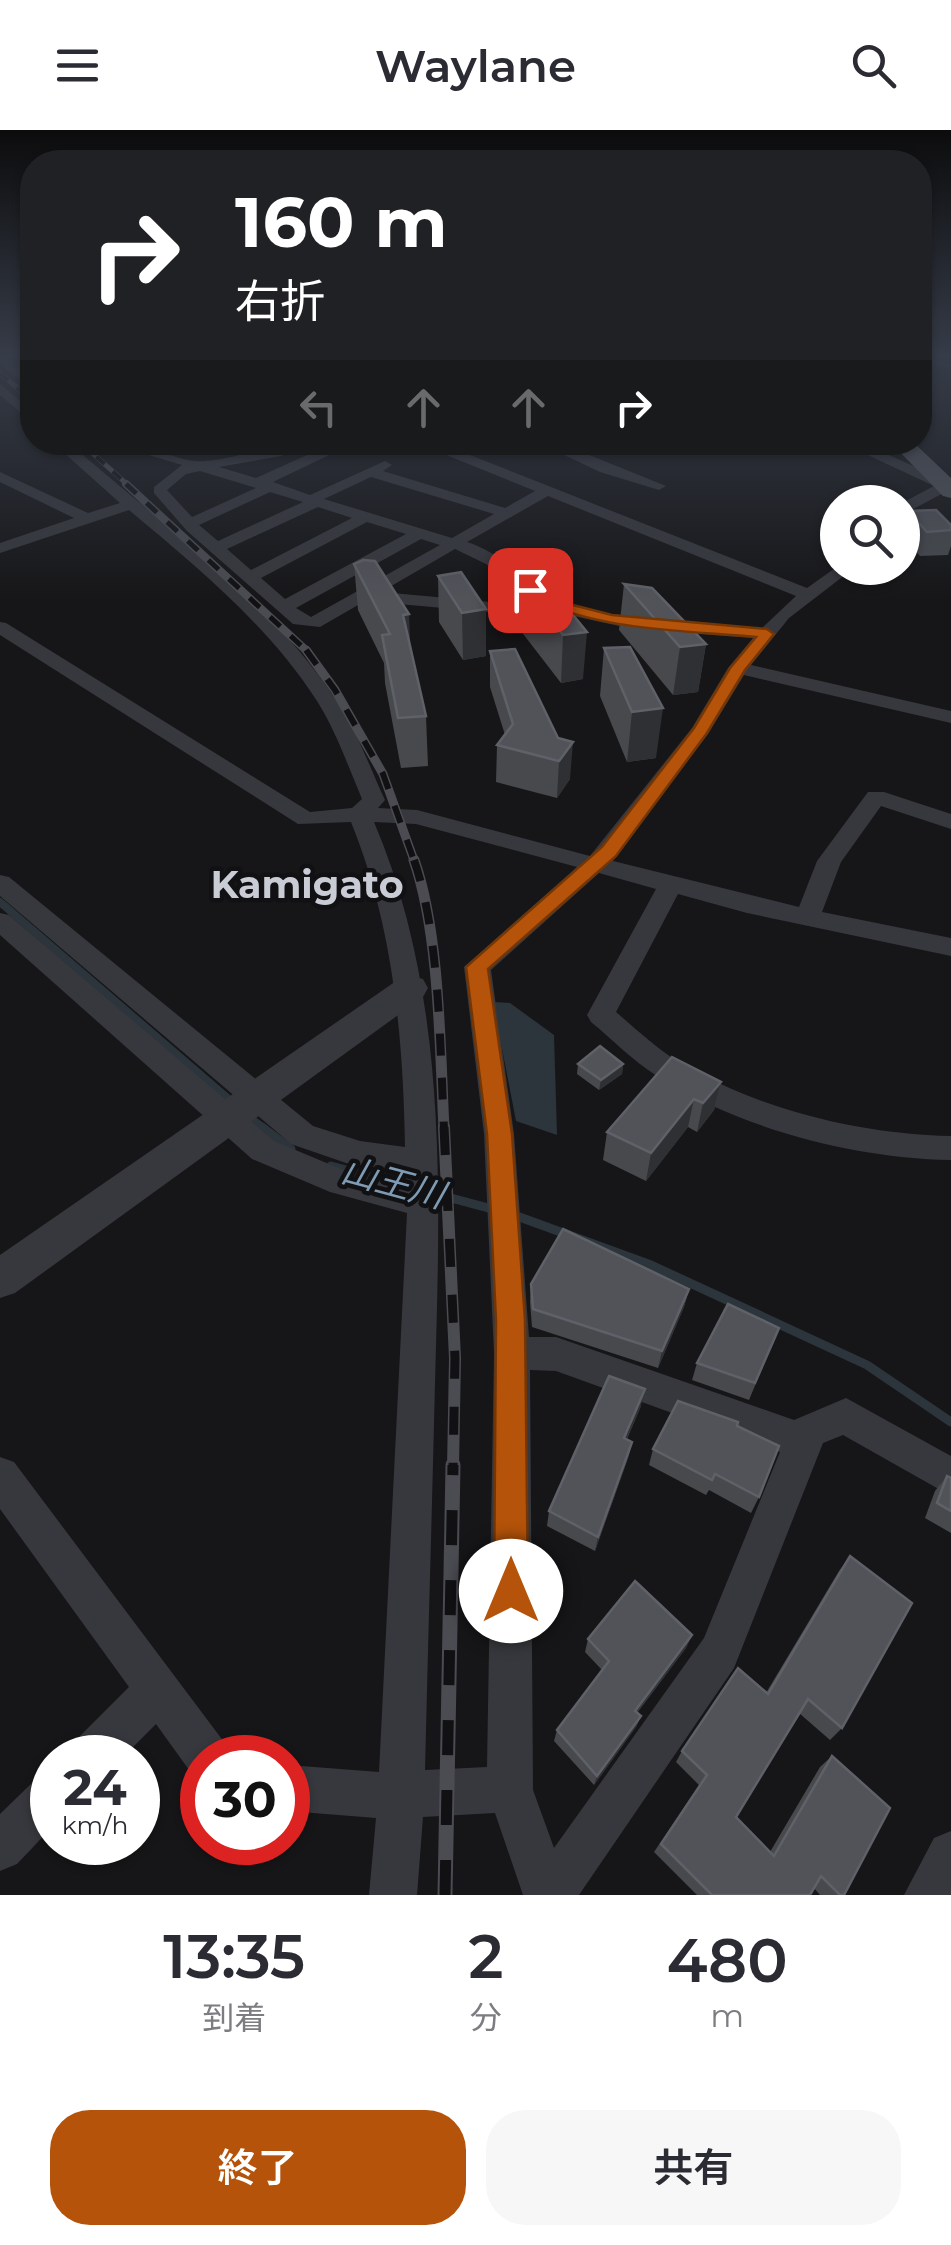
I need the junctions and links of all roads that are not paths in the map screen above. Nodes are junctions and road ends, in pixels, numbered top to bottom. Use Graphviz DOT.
graph roads {
  1 [pos="75,455"];
  2 [pos="166,455"];
  3 [pos="265,455"];
  4 [pos="323,455"];
  5 [pos="405,455"];
  6 [pos="459,455"];
  7 [pos="574,455"];
  8 [pos="876,455"];
  9 [pos="914,455"];
  10 [pos="206,466"];
  11 [pos="369,472"];
  12 [pos="0,476"];
  13 [pos="266,484"];
  14 [pos="659,486"];
  15 [pos="949,487"];
  16 [pos="546,490"];
  17 [pos="316,500"];
  18 [pos="920,501"];
  19 [pos="131,504"];
  20 [pos="507,513"];
  21 [pos="366,516"];
  22 [pos="86,518"];
  23 [pos="190,524"];
  24 [pos="420,533"];
  25 [pos="454,544"];
  26 [pos="0,548"];
  27 [pos="217,548"];
  28 [pos="250,577"];
  29 [pos="820,585"];
  30 [pos="806,594"];
  31 [pos="362,596"];
  32 [pos="284,606"];
  33 [pos="579,613"];
  34 [pos="0,627"];
  35 [pos="767,634"];
  36 [pos="738,668"];
  37 [pos="951,717"];
  38 [pos="359,814"];
  39 [pos="951,822"];
  40 [pos="596,863"];
  41 [pos="0,883"];
  42 [pos="671,884"];
  43 [pos="807,918"];
  44 [pos="0,921"];
  45 [pos="951,947"];
  46 [pos="411,988"];
  47 [pos="240,1109"];
  48 [pos="951,1148"];
  49 [pos="422,1184"];
  50 [pos="0,1279"];
  51 [pos="512,1353"];
  52 [pos="804,1442"];
  53 [pos="0,1476"];
  54 [pos="951,1477"];
  55 [pos="158,1690"];
  56 [pos="113,1735"];
  57 [pos="191,1735"];
  58 [pos="310,1790"];
  59 [pos="510,1790"];
  60 [pos="401,1797"];
  61 [pos="30,1817"];
  62 [pos="0,1847"];
  63 [pos="951,1855"];
  64 [pos="393,1895"];
  65 [pos="549,1895"];
  66 [pos="928,1895"];
  1 -- 19 [label="street"];
  2 -- 10 [label="street"];
  3 -- 10 [label="street"];
  4 -- 13 [label="street"];
  5 -- 11 [label="street"];
  6 -- 16 [label="street"];
  7 -- 14 [label="street"];
  8 -- 15 [label="street"];
  9 -- 15 [label="main road"];
  10 -- 13 [label="street"];
  10 -- 23 [label="street"];
  11 -- 17 [label="street"];
  11 -- 20 [label="street"];
  12 -- 22 [label="street"];
  13 -- 17 [label="street"];
  13 -- 23 [label="street"];
  15 -- 18 [label="street"];
  16 -- 20 [label="street"];
  16 -- 30 [label="street"];
  17 -- 21 [label="street"];
  17 -- 27 [label="street"];
  19 -- 22 [label="street"];
  19 -- 38 [label="street"];
  20 -- 25 [label="street"];
  21 -- 24 [label="street"];
  21 -- 28 [label="street"];
  22 -- 26 [label="street"];
  23 -- 27 [label="street"];
  24 -- 25 [label="street"];
  24 -- 32 [label="street"];
  25 -- 31 [label="street"];
  25 -- 33 [label="street"];
  27 -- 28 [label="street"];
  28 -- 32 [label="street"];
  29 -- 30 [label="street"];
  30 -- 35 [label="street"];
  31 -- 32 [label="street"];
  31 -- 33 [label="street"];
  33 -- 35 [label="street"];
  34 -- 38 [label="street"];
  35 -- 36 [label="street"];
  36 -- 37 [label="street"];
  36 -- 40 [label="street"];
  38 -- 40 [label="street"];
  38 -- 46 [label="street"];
  39 -- 43 [label="street"];
  40 -- 42 [label="street"];
  40 -- 51 [label="street"];
  41 -- 47 [label="street"];
  42 -- 43 [label="street"];
  42 -- 48 [label="street"];
  43 -- 45 [label="street"];
  44 -- 47 [label="street"];
  46 -- 47 [label="street"];
  46 -- 49 [label="street"];
  47 -- 49 [label="street"];
  47 -- 49 [label="street"];
  47 -- 50 [label="street"];
  49 -- 60 [label="street"];
  51 -- 52 [label="street"];
  51 -- 59 [label="street"];
  52 -- 54 [label="street"];
  52 -- 65 [label="street"];
  53 -- 55 [label="street"];
  55 -- 56 [label="street"];
  55 -- 57 [label="street"];
  58 -- 60 [label="street"];
  59 -- 60 [label="street"];
  59 -- 65 [label="street"];
  60 -- 64 [label="street"];
  61 -- 62 [label="street"];
  63 -- 66 [label="street"];
}
